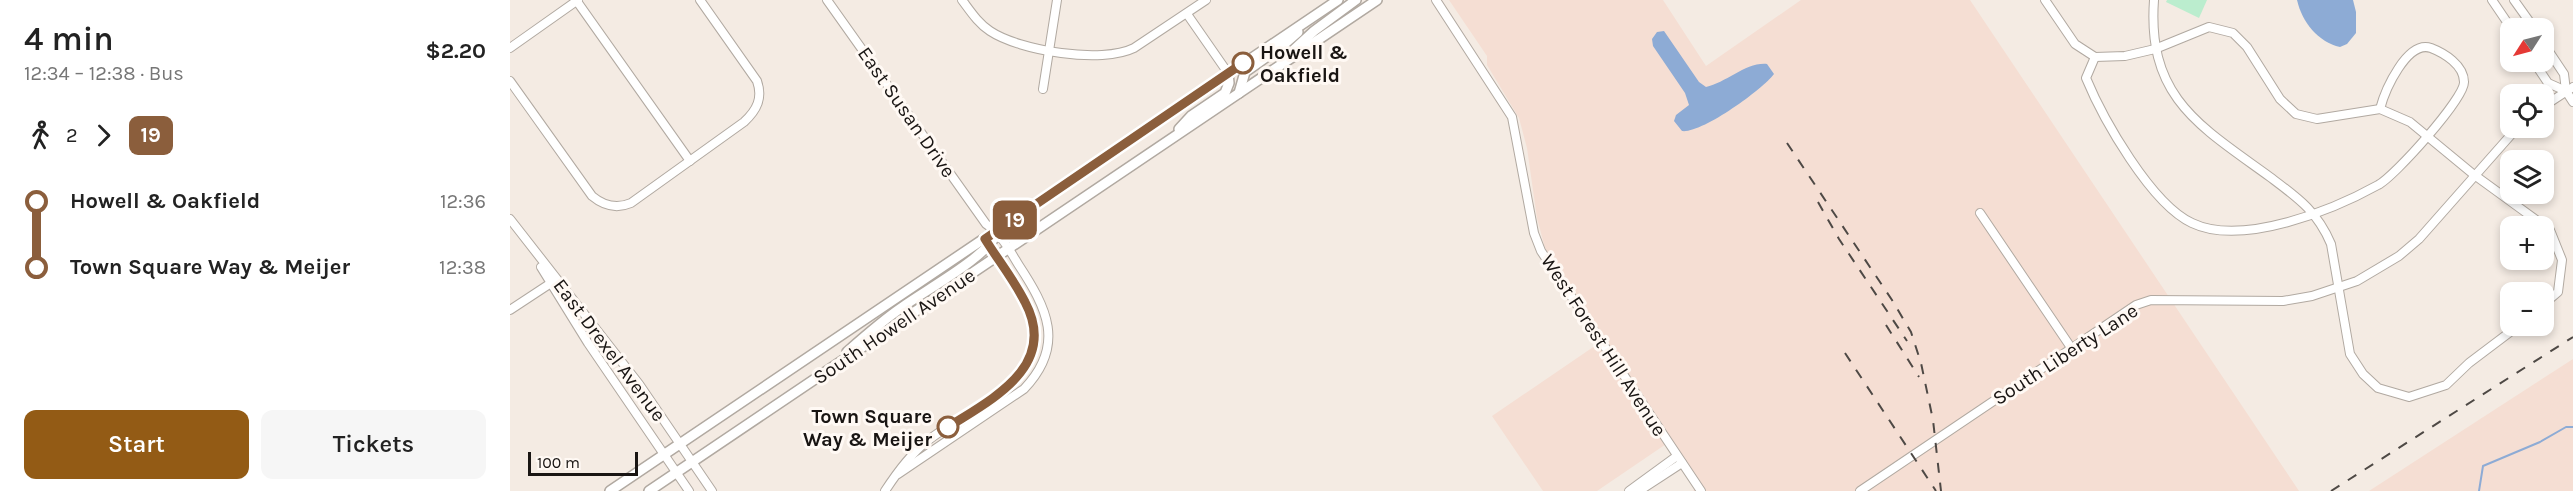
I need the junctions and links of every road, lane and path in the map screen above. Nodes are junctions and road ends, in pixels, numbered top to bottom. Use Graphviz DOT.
graph roads {
  1 [pos="577,0"];
  2 [pos="700,0"];
  3 [pos="827,0"];
  4 [pos="962,0"];
  5 [pos="1057,0"];
  6 [pos="1206,0"];
  7 [pos="1338,0"];
  8 [pos="1356,0"];
  9 [pos="1377,0"];
  10 [pos="1436,0"];
  11 [pos="2045,0"];
  12 [pos="2154,0"];
  13 [pos="2492,0"];
  14 [pos="2514,0"];
  15 [pos="1320,12"];
  16 [pos="1187,14"];
  17 [pos="2504,18"];
  18 [pos="2527,18"];
  19 [pos="510,48"];
  20 [pos="2156,49"];
  21 [pos="1049,51"];
  22 [pos="2095,57"];
  23 [pos="2554,60"];
  24 [pos="2541,72"];
  25 [pos="1228,73"];
  26 [pos="1267,74"];
  27 [pos="510,81"];
  28 [pos="1042,89"];
  29 [pos="2569,89"];
  30 [pos="1239,93"];
  31 [pos="2554,99"];
  32 [pos="2573,102"];
  33 [pos="2380,109"];
  34 [pos="2426,136"];
  35 [pos="2507,138"];
  36 [pos="1167,142"];
  37 [pos="690,161"];
  38 [pos="2473,174"];
  39 [pos="1980,213"];
  40 [pos="2314,214"];
  41 [pos="510,219"];
  42 [pos="986,224"];
  43 [pos="997,232"];
  44 [pos="525,240"];
  45 [pos="988,243"];
  46 [pos="1008,249"];
  47 [pos="997,257"];
  48 [pos="551,282"];
  49 [pos="2339,288"];
  50 [pos="2554,295"];
  51 [pos="510,310"];
  52 [pos="2505,336"];
  53 [pos="2072,349"];
  54 [pos="823,374"];
  55 [pos="681,444"];
  56 [pos="665,455"];
  57 [pos="1680,460"];
  58 [pos="693,462"];
  59 [pos="676,472"];
  60 [pos="897,474"];
  61 [pos="610,491"];
  62 [pos="649,491"];
  63 [pos="689,491"];
  64 [pos="712,491"];
  65 [pos="885,491"];
  66 [pos="1629,491"];
  67 [pos="1639,491"];
  68 [pos="1701,491"];
  69 [pos="1860,491"];
  1 -- 19 [label="street"];
  1 -- 37 [label="street"];
  2 -- 37 [label="street"];
  3 -- 42 [label="street, East Susan Drive"];
  4 -- 21 [label="street"];
  5 -- 21 [label="street"];
  6 -- 16 [label="street"];
  7 -- 15 [label="main road"];
  8 -- 26 [label="main road"];
  9 -- 26 [label="main road, South Howell Avenue"];
  10 -- 57 [label="street, West Forest Hill Avenue"];
  11 -- 22 [label="street"];
  12 -- 20 [label="street"];
  13 -- 17 [label="street"];
  14 -- 18 [label="street"];
  15 -- 25 [label="main road"];
  15 -- 30 [label="main road"];
  16 -- 21 [label="street"];
  16 -- 25 [label="street"];
  20 -- 22 [label="street"];
  20 -- 33 [label="street"];
  20 -- 40 [label="street"];
  21 -- 28 [label="street"];
  22 -- 40 [label="street"];
  23 -- 29 [label="street"];
  24 -- 29 [label="street"];
  25 -- 36 [label="main road"];
  25 -- 43 [label="main road"];
  26 -- 30 [label="main road, South Howell Avenue"];
  27 -- 37 [label="street"];
  29 -- 31 [label="street"];
  29 -- 32 [label="street"];
  30 -- 36 [label="main road, South Howell Avenue"];
  33 -- 34 [label="street"];
  33 -- 34 [label="street"];
  34 -- 38 [label="street"];
  34 -- 40 [label="street"];
  35 -- 38 [label="street, South Liberty Lane"];
  36 -- 46 [label="main road, South Howell Avenue"];
  38 -- 49 [label="street, South Liberty Lane"];
  38 -- 50 [label="street"];
  39 -- 53 [label="street"];
  40 -- 49 [label="street"];
  41 -- 44 [label="street, East Drexel Avenue"];
  42 -- 43 [label="street, East Susan Drive"];
  42 -- 45 [label="street"];
  43 -- 45 [label="main road"];
  43 -- 46 [label="street"];
  44 -- 48 [label="street, East Drexel Avenue"];
  44 -- 55 [label="street, East Drexel Avenue"];
  45 -- 47 [label="street"];
  45 -- 54 [label="main road"];
  45 -- 55 [label="main road, South Howell Avenue"];
  46 -- 47 [label="main road, South Howell Avenue"];
  46 -- 60 [label="street"];
  47 -- 54 [label="main road, South Howell Avenue"];
  47 -- 60 [label="street"];
  48 -- 51 [label="street"];
  48 -- 56 [label="street, East Drexel Avenue"];
  49 -- 52 [label="street"];
  49 -- 53 [label="street, South Liberty Lane"];
  53 -- 69 [label="street, South Liberty Lane"];
  54 -- 58 [label="main road, South Howell Avenue"];
  55 -- 56 [label="main road, South Howell Avenue"];
  55 -- 58 [label="street, East Drexel Avenue"];
  56 -- 59 [label="street, East Drexel Avenue"];
  56 -- 61 [label="main road, South Howell Avenue"];
  57 -- 66 [label="street"];
  57 -- 67 [label="street"];
  57 -- 68 [label="street, West Forest Hill Avenue"];
  58 -- 59 [label="main road, South Howell Avenue"];
  58 -- 64 [label="street, East Drexel Avenue"];
  59 -- 62 [label="main road, South Howell Avenue"];
  59 -- 63 [label="street, East Drexel Avenue"];
  60 -- 65 [label="street"];
}
